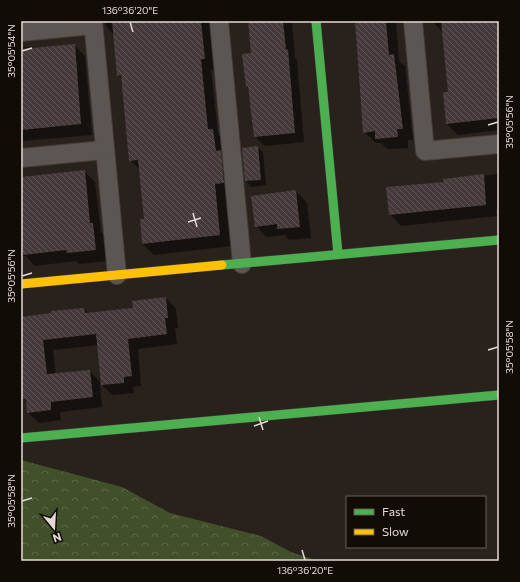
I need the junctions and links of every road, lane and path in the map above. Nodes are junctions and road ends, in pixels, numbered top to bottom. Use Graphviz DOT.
graph roads {
  1 [pos="219,21"];
  2 [pos="316,21"];
  3 [pos="413,21"];
  4 [pos="93,23"];
  5 [pos="21,32"];
  6 [pos="499,144"];
  7 [pos="104,150"];
  8 [pos="21,158"];
  9 [pos="499,240"];
  10 [pos="338,254"];
  11 [pos="242,264"];
  12 [pos="117,275"];
  13 [pos="21,284"];
  14 [pos="499,395"];
  15 [pos="21,438"];
  1 -- 11 [label="street"];
  2 -- 10 [label="street"];
  3 -- 6 [label="street"];
  4 -- 5 [label="street"];
  4 -- 7 [label="street"];
  7 -- 8 [label="street"];
  7 -- 12 [label="street"];
  9 -- 10 [label="street"];
  10 -- 11 [label="street"];
  11 -- 12 [label="street"];
  12 -- 13 [label="street"];
  14 -- 15 [label="street"];
}
